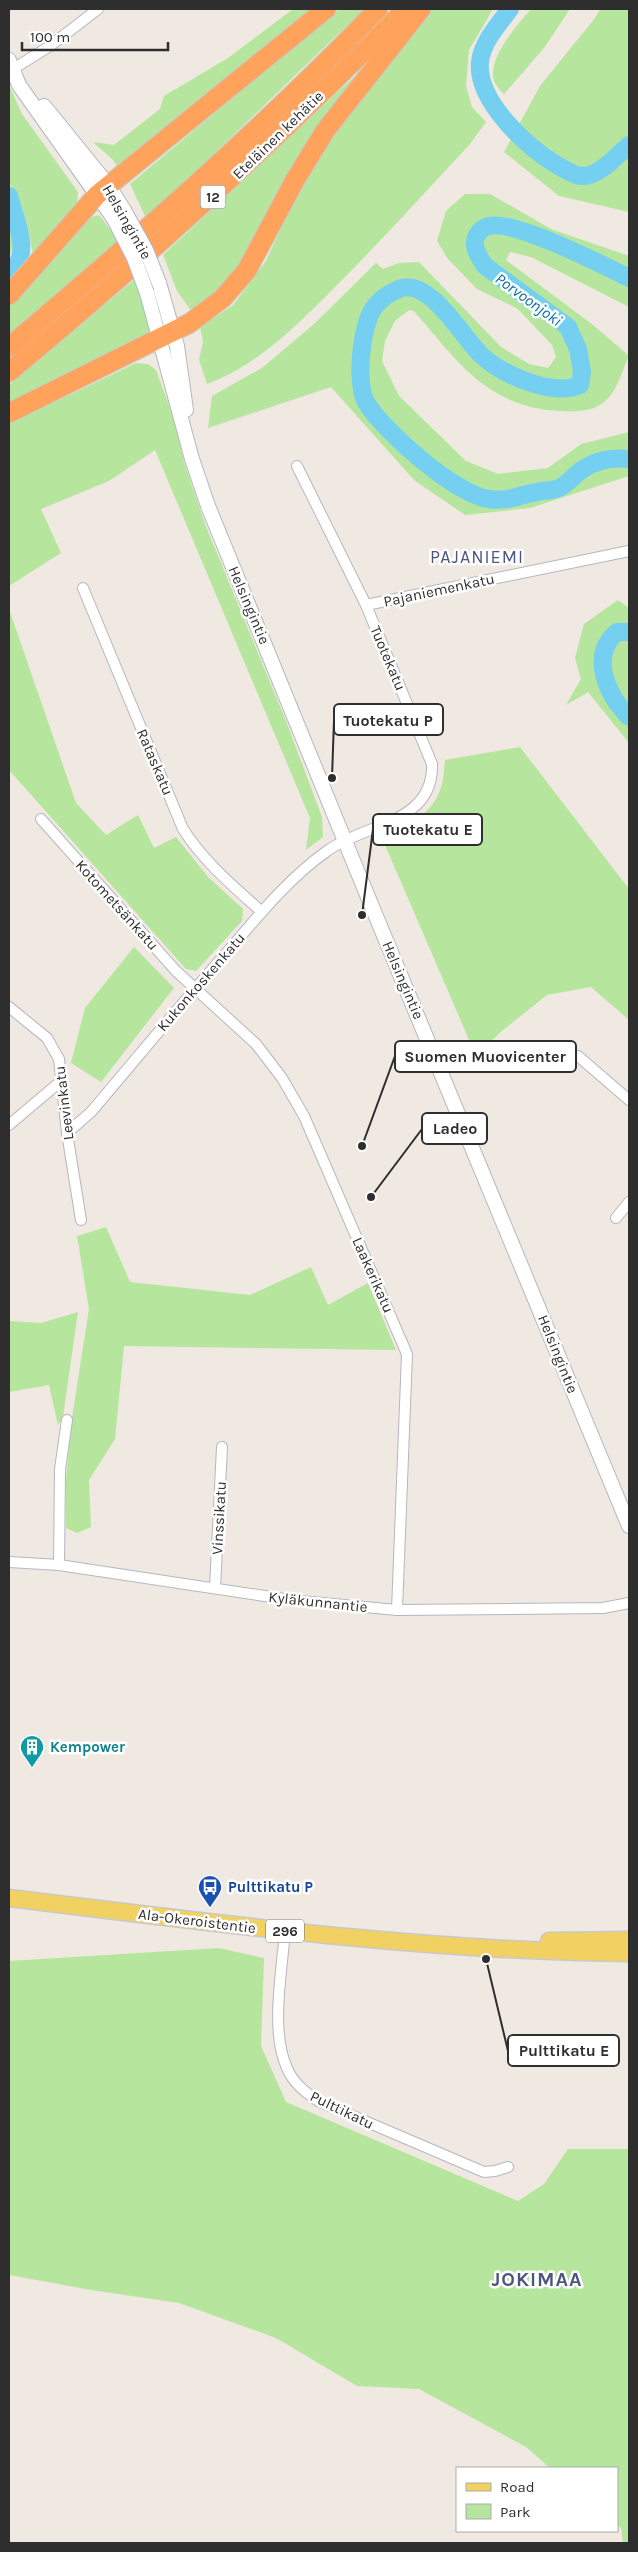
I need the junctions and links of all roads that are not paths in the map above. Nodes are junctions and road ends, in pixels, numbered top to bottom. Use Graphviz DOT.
graph roads {
  1 [pos="98,9"];
  2 [pos="326,9"];
  3 [pos="378,9"];
  4 [pos="406,9"];
  5 [pos="422,9"];
  6 [pos="11,64"];
  7 [pos="102,190"];
  8 [pos="119,214"];
  9 [pos="9,295"];
  10 [pos="167,334"];
  11 [pos="9,347"];
  12 [pos="9,372"];
  13 [pos="9,413"];
  14 [pos="296,466"];
  15 [pos="629,551"];
  16 [pos="83,588"];
  17 [pos="366,605"];
  18 [pos="41,819"];
  19 [pos="345,841"];
  20 [pos="262,912"];
  21 [pos="194,990"];
  22 [pos="9,1007"];
  23 [pos="578,1056"];
  24 [pos="61,1082"];
  25 [pos="629,1100"];
  26 [pos="9,1125"];
  27 [pos="67,1133"];
  28 [pos="629,1202"];
  29 [pos="616,1218"];
  30 [pos="81,1220"];
  31 [pos="67,1420"];
  32 [pos="222,1448"];
  33 [pos="629,1526"];
  34 [pos="9,1562"];
  35 [pos="59,1566"];
  36 [pos="215,1588"];
  37 [pos="629,1603"];
  38 [pos="398,1610"];
  39 [pos="9,1898"];
  40 [pos="285,1931"];
  41 [pos="629,1940"];
  42 [pos="416,1942"];
  43 [pos="629,1953"];
  44 [pos="508,2167"];
  1 -- 6 [label="street"];
  2 -- 7 [label="highway"];
  3 -- 11 [label="highway, Eteläinen kehätie / 12"];
  4 -- 12 [label="highway, Eteläinen kehätie / 12"];
  5 -- 10 [label="highway"];
  6 -- 7 [label="main road, Helsingintie"];
  7 -- 8 [label="main road, Helsingintie"];
  7 -- 9 [label="highway"];
  8 -- 10 [label="main road, Helsingintie, bridge"];
  8 -- 10 [label="main road, Helsingintie, bridge"];
  10 -- 13 [label="highway"];
  10 -- 19 [label="main road, Helsingintie"];
  14 -- 17 [label="street, Tuotekatu"];
  15 -- 17 [label="street, Pajaniemenkatu"];
  16 -- 20 [label="street, Rataskatu"];
  17 -- 19 [label="street, Tuotekatu"];
  18 -- 21 [label="street, Kotometsänkatu"];
  19 -- 20 [label="street, Kukonkoskenkatu"];
  19 -- 33 [label="main road, Helsingintie"];
  20 -- 21 [label="street, Kukonkoskenkatu"];
  21 -- 27 [label="street, Kukonkoskenkatu"];
  21 -- 38 [label="street, Laakerikatu"];
  22 -- 24 [label="street, Leevinkatu"];
  23 -- 25 [label="street"];
  24 -- 26 [label="street"];
  24 -- 27 [label="street, Leevinkatu"];
  27 -- 30 [label="street, Leevinkatu"];
  28 -- 29 [label="street"];
  31 -- 35 [label="street"];
  32 -- 36 [label="street, Vinssikatu"];
  34 -- 35 [label="street, Kyläkunnantie"];
  35 -- 36 [label="street, Kyläkunnantie"];
  36 -- 38 [label="street, Kyläkunnantie"];
  37 -- 38 [label="street, Kyläkunnantie"];
  39 -- 40 [label="main road, Ala-Okeroistentie / 296"];
  40 -- 42 [label="main road, Ala-Okeroistentie / 296"];
  40 -- 44 [label="street, Pulttikatu"];
  41 -- 42 [label="main road, Ala-Okeroistentie / 296"];
  42 -- 43 [label="main road, Ala-Okeroistentie / 296"];
}
